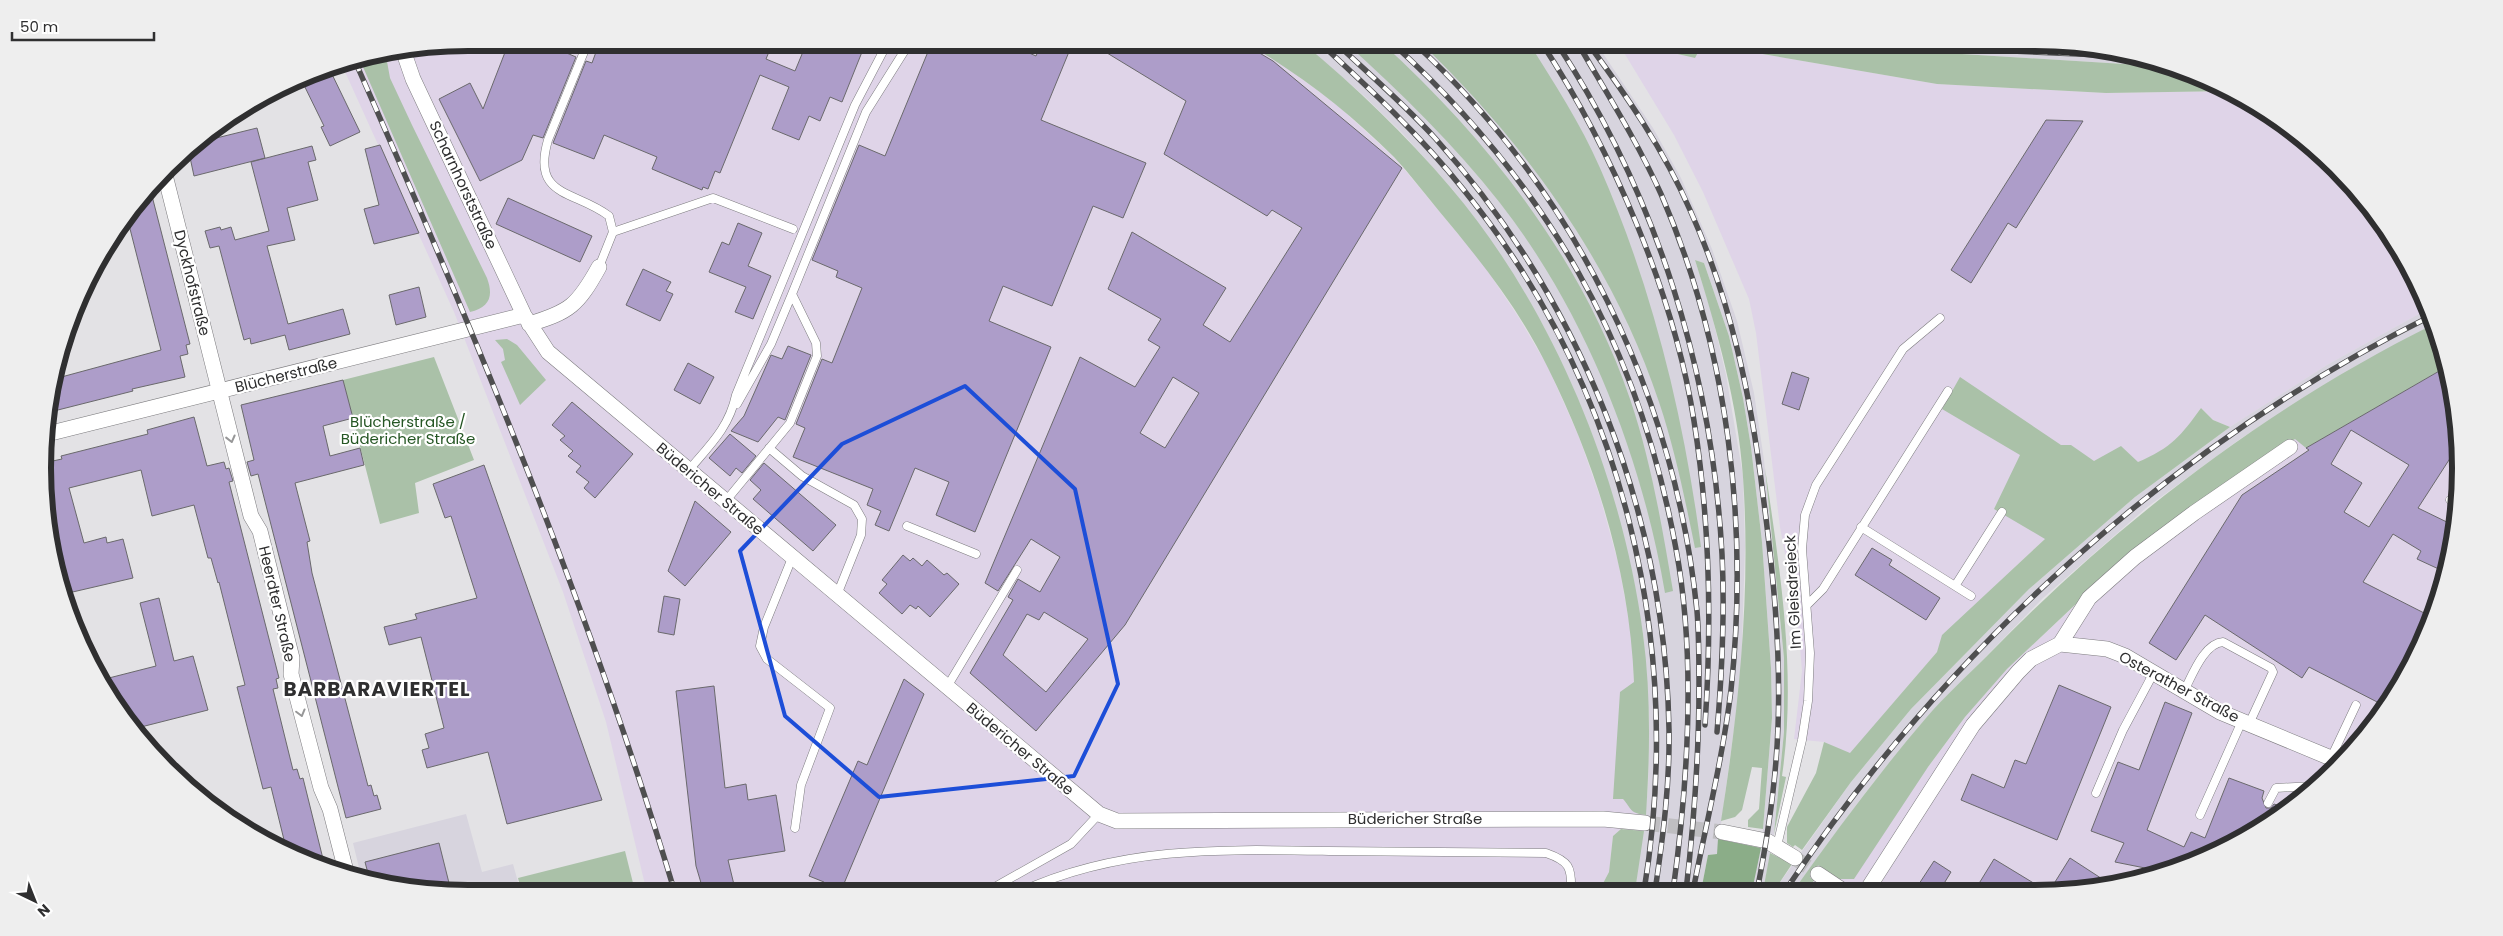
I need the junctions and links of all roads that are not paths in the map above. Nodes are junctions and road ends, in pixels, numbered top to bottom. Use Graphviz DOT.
graph roads {
  1 [pos="584,51"];
  2 [pos="883,51"];
  3 [pos="904,51"];
  4 [pos="405,56"];
  5 [pos="166,181"];
  6 [pos="793,229"];
  7 [pos="613,232"];
  8 [pos="599,267"];
  9 [pos="792,294"];
  10 [pos="1940,318"];
  11 [pos="526,320"];
  12 [pos="220,391"];
  13 [pos="1948,391"];
  14 [pos="732,414"];
  15 [pos="53,433"];
  16 [pos="2290,447"];
  17 [pos="769,448"];
  18 [pos="688,471"];
  19 [pos="724,502"];
  20 [pos="2002,512"];
  21 [pos="907,526"];
  22 [pos="1862,527"];
  23 [pos="976,554"];
  24 [pos="792,558"];
  25 [pos="1017,570"];
  26 [pos="1955,586"];
  27 [pos="836,595"];
  28 [pos="1971,596"];
  29 [pos="1807,605"];
  30 [pos="2060,644"];
  31 [pos="2153,674"];
  32 [pos="947,687"];
  33 [pos="2184,691"];
  34 [pos="2356,705"];
  35 [pos="2246,722"];
  36 [pos="2335,757"];
  37 [pos="2333,760"];
  38 [pos="2304,787"];
  39 [pos="2096,793"];
  40 [pos="2268,803"];
  41 [pos="1099,814"];
  42 [pos="2200,815"];
  43 [pos="1645,823"];
  44 [pos="795,828"];
  45 [pos="1722,832"];
  46 [pos="1777,846"];
  47 [pos="1795,858"];
  48 [pos="345,866"];
  49 [pos="1818,874"];
  50 [pos="998,885"];
  51 [pos="1035,885"];
  52 [pos="1571,885"];
  53 [pos="1834,885"];
  54 [pos="1870,885"];
  1 -- 7 [label="lane"];
  2 -- 14 [label="lane"];
  3 -- 9 [label="lane"];
  4 -- 11 [label="street, Scharnhorststraße"];
  5 -- 12 [label="street, Dyckhofstraße"];
  6 -- 7 [label="lane"];
  7 -- 8 [label="lane"];
  8 -- 11 [label="street"];
  9 -- 14 [label="lane"];
  9 -- 17 [label="lane"];
  10 -- 29 [label="lane, Im Gleisdreieck"];
  11 -- 12 [label="street, Blücherstraße"];
  11 -- 18 [label="street, Büdericher Straße"];
  12 -- 15 [label="street, Blücherstraße"];
  12 -- 48 [label="street, Heerdter Straße, one-way"];
  13 -- 22 [label="lane"];
  14 -- 18 [label="lane"];
  16 -- 30 [label="street"];
  17 -- 19 [label="lane"];
  17 -- 27 [label="lane"];
  18 -- 19 [label="street, Büdericher Straße"];
  19 -- 24 [label="street, Büdericher Straße"];
  20 -- 26 [label="lane"];
  21 -- 23 [label="lane"];
  22 -- 26 [label="lane"];
  22 -- 29 [label="lane"];
  24 -- 27 [label="street, Büdericher Straße"];
  24 -- 44 [label="lane"];
  25 -- 32 [label="lane"];
  26 -- 28 [label="lane"];
  27 -- 32 [label="street, Büdericher Straße"];
  29 -- 46 [label="lane, Im Gleisdreieck"];
  30 -- 31 [label="street, Osterather Straße"];
  30 -- 54 [label="street"];
  31 -- 33 [label="street, Osterather Straße"];
  31 -- 39 [label="lane"];
  32 -- 41 [label="street, Büdericher Straße"];
  33 -- 35 [label="street, Osterather Straße"];
  33 -- 35 [label="lane"];
  34 -- 36 [label="lane"];
  35 -- 37 [label="street, Osterather Straße"];
  35 -- 42 [label="lane"];
  38 -- 40 [label="lane"];
  41 -- 43 [label="street, Büdericher Straße"];
  41 -- 50 [label="lane"];
  45 -- 46 [label="street"];
  46 -- 47 [label="street"];
  49 -- 53 [label="street"];
  51 -- 52 [label="lane"];
}
